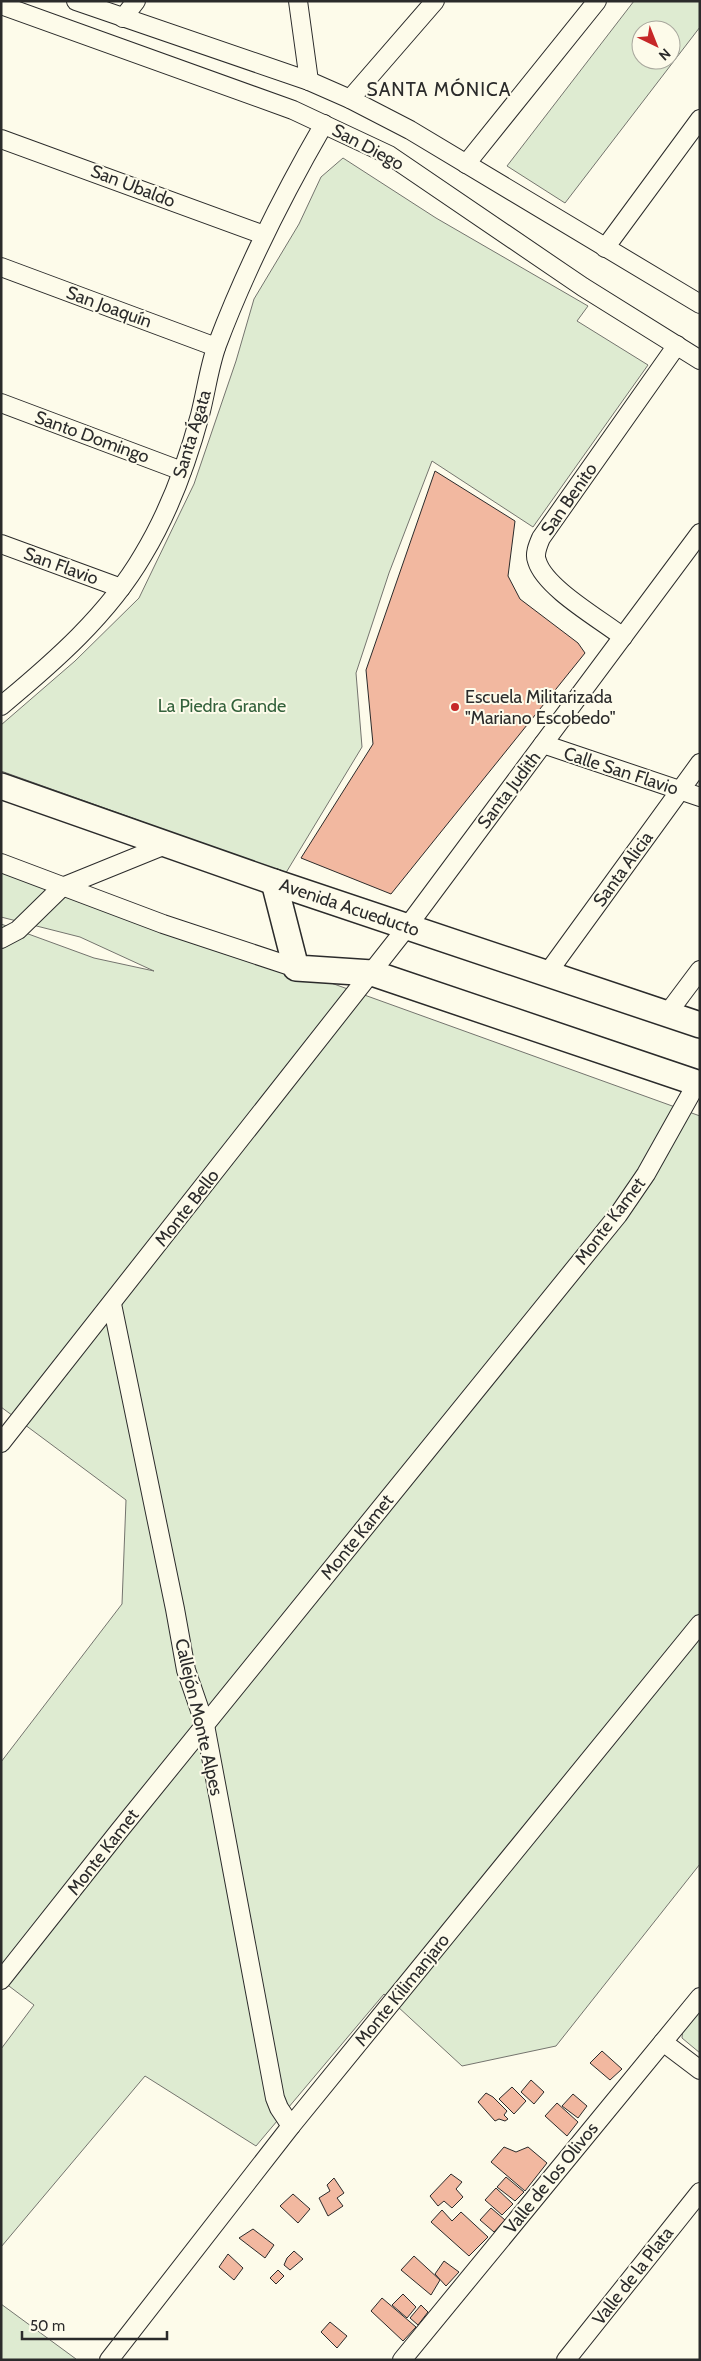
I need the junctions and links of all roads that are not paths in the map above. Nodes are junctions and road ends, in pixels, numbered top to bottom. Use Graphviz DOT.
graph roads {
  1 [pos="76,1"];
  2 [pos="136,1"];
  3 [pos="298,1"];
  4 [pos="435,1"];
  5 [pos="597,1"];
  6 [pos="1,5"];
  7 [pos="123,18"];
  8 [pos="309,81"];
  9 [pos="350,99"];
  10 [pos="700,119"];
  11 [pos="324,124"];
  12 [pos="1,138"];
  13 [pos="466,164"];
  14 [pos="264,235"];
  15 [pos="605,248"];
  16 [pos="1,267"];
  17 [pos="700,304"];
  18 [pos="677,345"];
  19 [pos="216,347"];
  20 [pos="700,360"];
  21 [pos="1,403"];
  22 [pos="182,471"];
  23 [pos="700,533"];
  24 [pos="1,544"];
  25 [pos="121,588"];
  26 [pos="623,636"];
  27 [pos="1,706"];
  28 [pos="543,744"];
  29 [pos="700,763"];
  30 [pos="1,786"];
  31 [pos="680,790"];
  32 [pos="700,797"];
  33 [pos="168,844"];
  34 [pos="1,863"];
  35 [pos="274,882"];
  36 [pos="62,887"];
  37 [pos="407,927"];
  38 [pos="1,939"];
  39 [pos="296,968"];
  40 [pos="700,970"];
  41 [pos="372,973"];
  42 [pos="546,975"];
  43 [pos="667,1014"];
  44 [pos="700,1025"];
  45 [pos="698,1083"];
  46 [pos="112,1304"];
  47 [pos="1,1443"];
  48 [pos="700,1624"];
  49 [pos="205,1725"];
  50 [pos="1,1980"];
  51 [pos="700,1997"];
  52 [pos="663,2042"];
  53 [pos="700,2070"];
  54 [pos="291,2126"];
  55 [pos="700,2192"];
  56 [pos="109,2360"];
  57 [pos="402,2360"];
  58 [pos="566,2360"];
  1 -- 7 [label="street, San Diego"];
  2 -- 7 [label="street"];
  3 -- 8 [label="street"];
  4 -- 9 [label="street"];
  5 -- 13 [label="street"];
  6 -- 11 [label="street, San Diego"];
  7 -- 8 [label="street, San Diego"];
  8 -- 9 [label="street, San Diego"];
  9 -- 13 [label="street, San Diego"];
  10 -- 15 [label="street"];
  11 -- 14 [label="street, Santa Ágata"];
  11 -- 18 [label="street, San Diego"];
  12 -- 14 [label="street, San Ubaldo"];
  13 -- 15 [label="street, San Diego"];
  14 -- 19 [label="street, Santa Ágata"];
  15 -- 17 [label="street, San Diego"];
  16 -- 19 [label="street, San Joaquín"];
  18 -- 20 [label="street, San Diego"];
  18 -- 26 [label="street, San Benito"];
  19 -- 22 [label="street, Santa Ágata"];
  21 -- 22 [label="street, Santo Domingo"];
  22 -- 25 [label="street, Santa Ágata"];
  23 -- 26 [label="street, Santa Judith"];
  24 -- 25 [label="street, San Flavio"];
  25 -- 27 [label="street, Santa Ágata"];
  26 -- 28 [label="street, Santa Judith"];
  28 -- 31 [label="street, Calle San Flavio"];
  28 -- 37 [label="street, Santa Judith"];
  29 -- 31 [label="street, Santa Alicia"];
  30 -- 33 [label="street, Avenida Acueducto"];
  31 -- 32 [label="street, Calle San Flavio"];
  31 -- 42 [label="street, Santa Alicia"];
  33 -- 35 [label="street, Avenida Acueducto"];
  33 -- 36 [label="street"];
  34 -- 36 [label="street"];
  35 -- 37 [label="street, Avenida Acueducto"];
  35 -- 39 [label="street"];
  36 -- 38 [label="street"];
  36 -- 39 [label="street"];
  37 -- 41 [label="street, Santa Judith"];
  37 -- 42 [label="street, Avenida Acueducto"];
  39 -- 41 [label="street"];
  40 -- 43 [label="street"];
  41 -- 45 [label="street"];
  41 -- 46 [label="street, Monte Bello"];
  42 -- 43 [label="street, Avenida Acueducto"];
  43 -- 44 [label="street, Avenida Acueducto"];
  45 -- 49 [label="street, Monte Kamet"];
  46 -- 47 [label="street, Monte Bello"];
  46 -- 49 [label="street, Callejón Monte Alpes"];
  48 -- 54 [label="street, Monte Kilimanjaro"];
  49 -- 50 [label="street, Monte Kamet"];
  49 -- 54 [label="street, Callejón Monte Alpes"];
  51 -- 52 [label="street, Valle de los Olivos"];
  52 -- 53 [label="street"];
  52 -- 57 [label="street, Valle de los Olivos"];
  54 -- 56 [label="street, Monte Kilimanjaro"];
  55 -- 58 [label="street, Valle de la Plata"];
}
